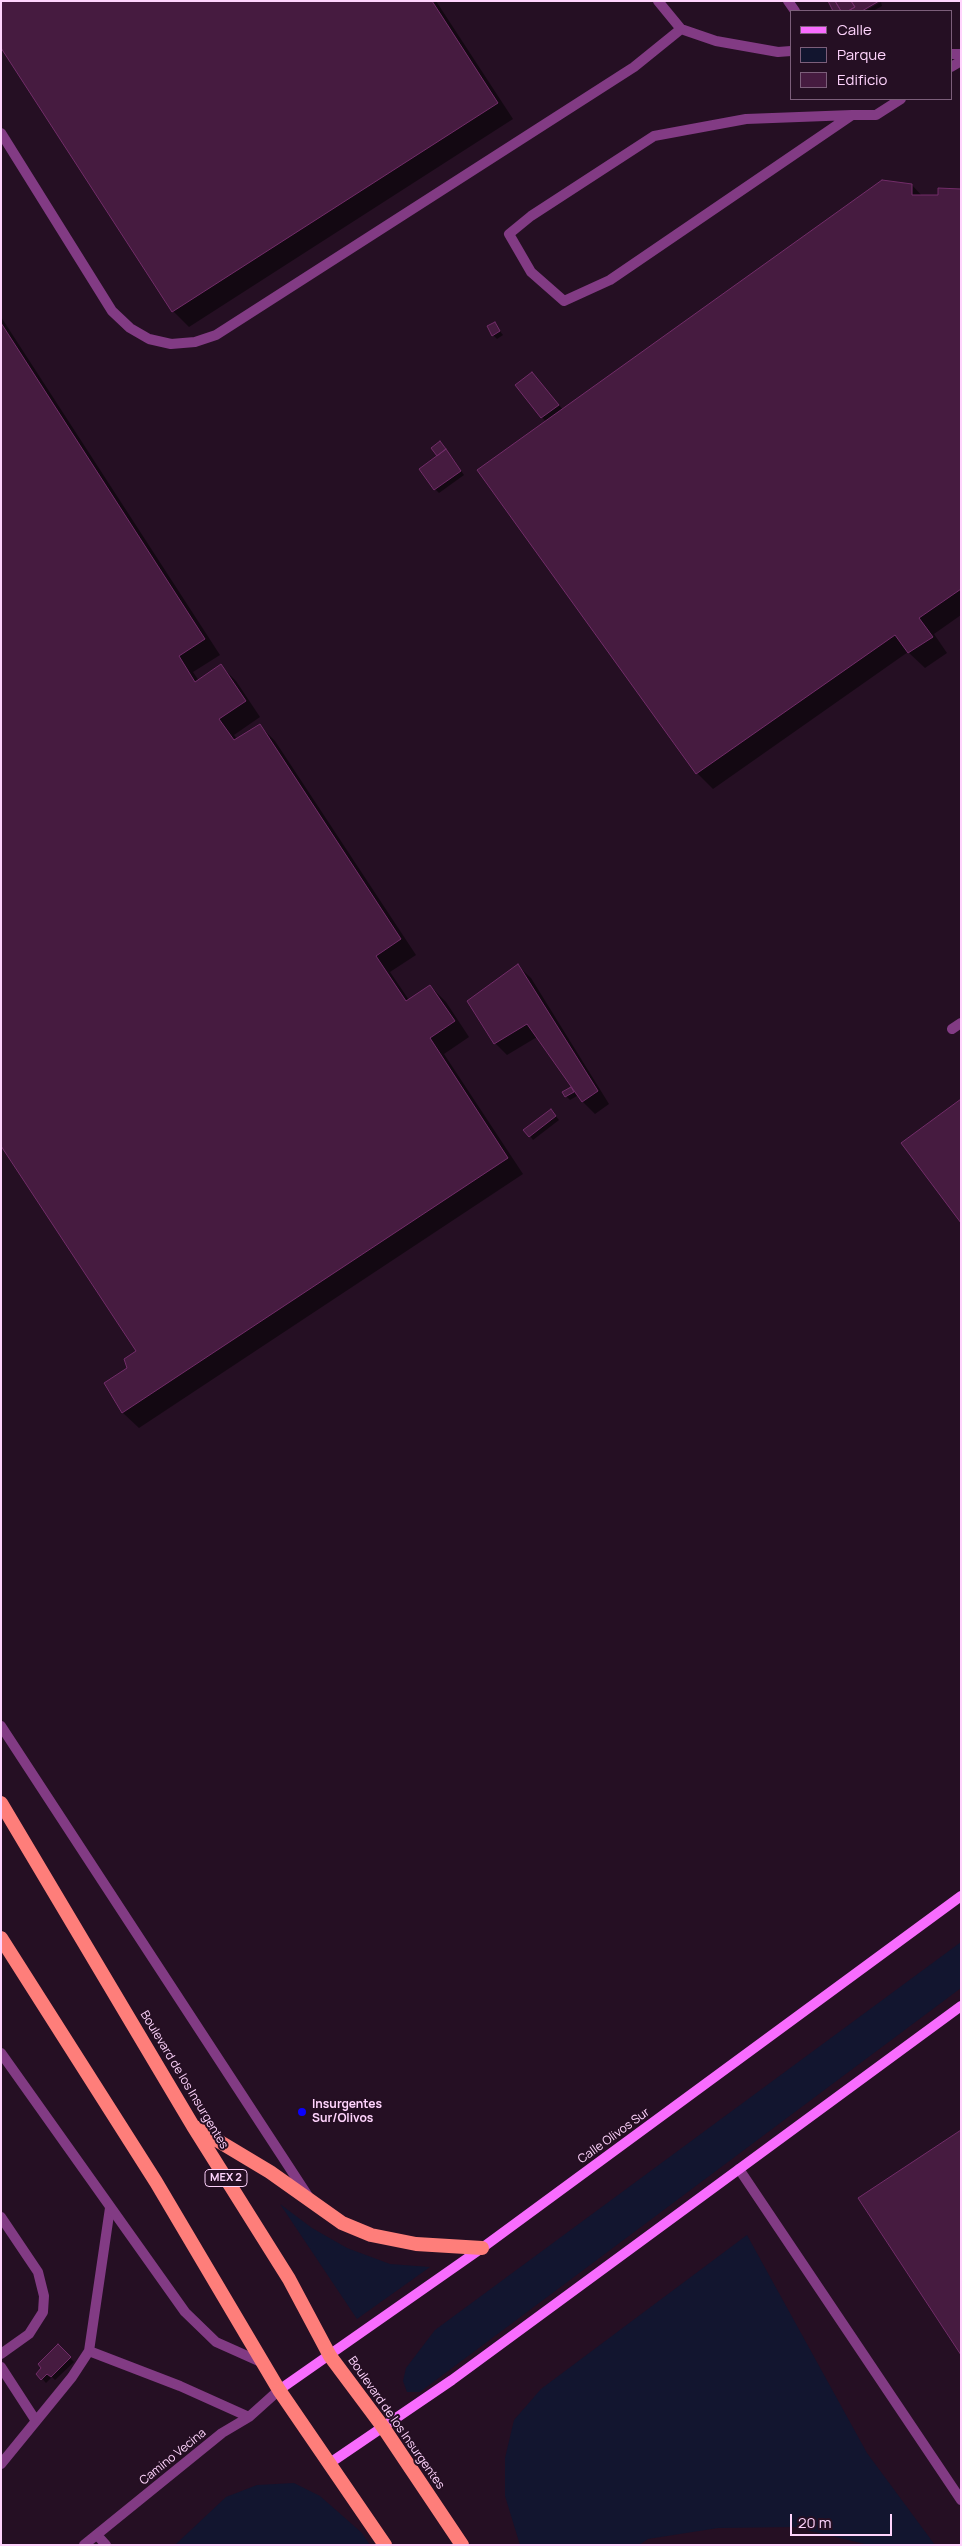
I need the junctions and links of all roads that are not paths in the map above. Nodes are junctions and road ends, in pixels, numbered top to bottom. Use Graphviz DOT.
graph roads {
  1 [pos="658,1"];
  2 [pos="681,29"];
  3 [pos="790,51"];
  4 [pos="899,100"];
  5 [pos="852,115"];
  6 [pos="1,133"];
  7 [pos="961,1023"];
  8 [pos="952,1030"];
  9 [pos="1,1726"];
  10 [pos="1,1803"];
  11 [pos="961,1896"];
  12 [pos="1,1938"];
  13 [pos="961,2006"];
  14 [pos="1,2054"];
  15 [pos="194,2126"];
  16 [pos="739,2169"];
  17 [pos="314,2205"];
  18 [pos="110,2208"];
  19 [pos="1,2218"];
  20 [pos="482,2248"];
  21 [pos="89,2351"];
  22 [pos="1,2354"];
  23 [pos="330,2356"];
  24 [pos="264,2363"];
  25 [pos="1,2367"];
  26 [pos="279,2390"];
  27 [pos="249,2417"];
  28 [pos="36,2421"];
  29 [pos="383,2427"];
  30 [pos="330,2463"];
  31 [pos="1,2464"];
  32 [pos="961,2500"];
  33 [pos="97,2535"];
  34 [pos="84,2545"];
  35 [pos="106,2545"];
  36 [pos="385,2545"];
  37 [pos="462,2545"];
  1 -- 2 [label="street"];
  2 -- 3 [label="street"];
  2 -- 6 [label="street"];
  4 -- 5 [label="street"];
  5 -- 5 [label="street"];
  7 -- 8 [label="street"];
  9 -- 17 [label="street"];
  10 -- 15 [label="highway, Boulevard de los Insurgentes / MEX 2"];
  11 -- 20 [label="main road, Calle Olivos Sur"];
  12 -- 24 [label="highway"];
  13 -- 16 [label="main road"];
  14 -- 18 [label="street"];
  15 -- 17 [label="highway"];
  15 -- 23 [label="highway, Boulevard de los Insurgentes / MEX 2"];
  16 -- 29 [label="main road"];
  16 -- 32 [label="street"];
  17 -- 20 [label="highway"];
  18 -- 21 [label="street"];
  18 -- 24 [label="street"];
  19 -- 22 [label="street"];
  20 -- 23 [label="main road, Calle Olivos Sur"];
  21 -- 27 [label="street"];
  21 -- 28 [label="street"];
  23 -- 26 [label="main road, Calle Olivos Sur"];
  23 -- 29 [label="highway, Boulevard de los Insurgentes / MEX 2"];
  24 -- 26 [label="highway"];
  25 -- 28 [label="street"];
  26 -- 27 [label="street, Camino Vecina"];
  26 -- 30 [label="highway"];
  27 -- 33 [label="street, Camino Vecina"];
  28 -- 31 [label="street"];
  29 -- 30 [label="main road"];
  29 -- 37 [label="highway, Boulevard de los Insurgentes / MEX 2"];
  30 -- 36 [label="highway"];
  33 -- 34 [label="street, Camino Vecina"];
  33 -- 35 [label="street"];
}
